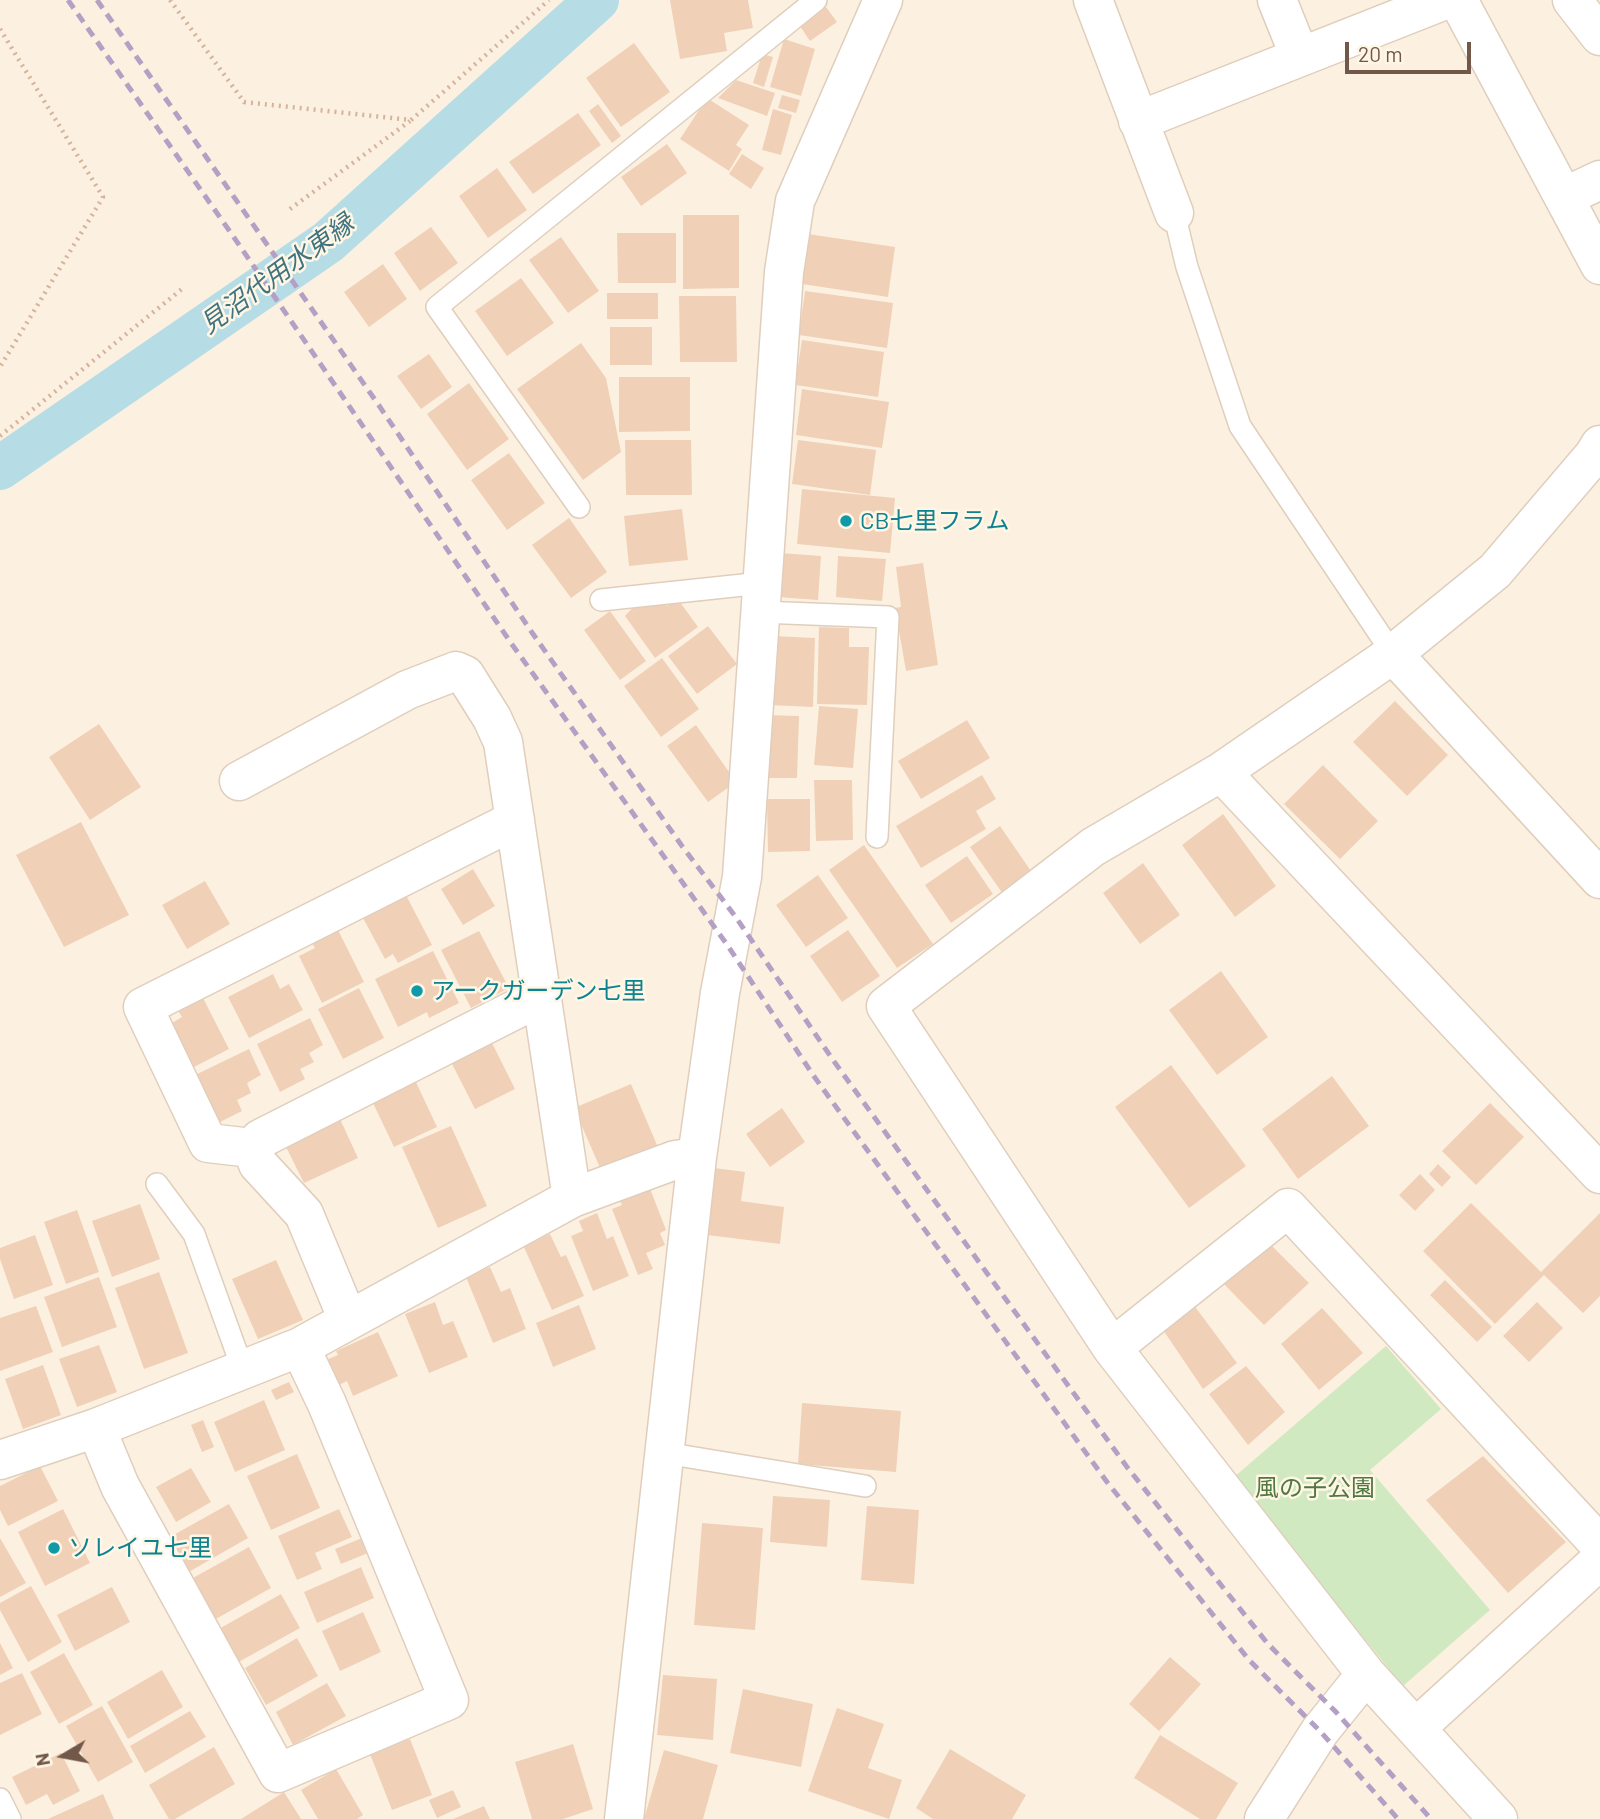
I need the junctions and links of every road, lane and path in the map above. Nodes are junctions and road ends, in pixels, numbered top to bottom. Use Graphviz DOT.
graph roads {
  1 [pos="170,0"];
  2 [pos="549,0"];
  3 [pos="816,0"];
  4 [pos="883,0"];
  5 [pos="1093,0"];
  6 [pos="1277,0"];
  7 [pos="1445,0"];
  8 [pos="1458,0"];
  9 [pos="1572,0"];
  10 [pos="0,29"];
  11 [pos="1599,32"];
  12 [pos="1300,57"];
  13 [pos="411,120"];
  14 [pos="1139,121"];
  15 [pos="1600,180"];
  16 [pos="1564,197"];
  17 [pos="290,209"];
  18 [pos="1174,213"];
  19 [pos="1600,265"];
  20 [pos="182,289"];
  21 [pos="0,367"];
  22 [pos="0,436"];
  23 [pos="1598,454"];
  24 [pos="579,507"];
  25 [pos="761,598"];
  26 [pos="601,600"];
  27 [pos="1393,654"];
  28 [pos="1222,772"];
  29 [pos="239,781"];
  30 [pos="515,820"];
  31 [pos="877,837"];
  32 [pos="1600,879"];
  33 [pos="542,996"];
  34 [pos="253,1148"];
  35 [pos="697,1157"];
  36 [pos="1600,1174"];
  37 [pos="157,1184"];
  38 [pos="572,1198"];
  39 [pos="348,1320"];
  40 [pos="300,1347"];
  41 [pos="1112,1348"];
  42 [pos="243,1370"];
  43 [pos="96,1428"];
  44 [pos="4,1450"];
  45 [pos="665,1453"];
  46 [pos="865,1486"];
  47 [pos="1600,1545"];
  48 [pos="1600,1560"];
  49 [pos="1366,1674"];
  50 [pos="1416,1727"];
  51 [pos="0,1799"];
  52 [pos="10,1819"];
  53 [pos="624,1819"];
  54 [pos="1264,1819"];
  55 [pos="1498,1819"];
  1 -- 13 [label="path"];
  2 -- 13 [label="path"];
  3 -- 24 [label="lane"];
  4 -- 25 [label="street"];
  5 -- 14 [label="street"];
  6 -- 12 [label="street"];
  7 -- 12 [label="street"];
  8 -- 16 [label="street"];
  9 -- 11 [label="street"];
  10 -- 21 [label="path"];
  12 -- 14 [label="street"];
  13 -- 17 [label="path"];
  14 -- 18 [label="street"];
  15 -- 16 [label="street"];
  16 -- 19 [label="street"];
  18 -- 27 [label="lane"];
  20 -- 22 [label="path"];
  23 -- 27 [label="street"];
  25 -- 26 [label="lane"];
  25 -- 31 [label="lane"];
  25 -- 35 [label="street"];
  27 -- 28 [label="street"];
  27 -- 32 [label="street"];
  28 -- 36 [label="street"];
  28 -- 41 [label="street"];
  29 -- 30 [label="street"];
  30 -- 33 [label="street"];
  30 -- 34 [label="street"];
  33 -- 34 [label="street"];
  33 -- 38 [label="street"];
  34 -- 39 [label="street"];
  35 -- 38 [label="street"];
  35 -- 45 [label="street"];
  37 -- 42 [label="lane"];
  38 -- 39 [label="street"];
  39 -- 40 [label="street"];
  40 -- 42 [label="street"];
  40 -- 43 [label="street"];
  41 -- 47 [label="street"];
  41 -- 49 [label="street"];
  42 -- 43 [label="street"];
  43 -- 44 [label="street"];
  45 -- 46 [label="lane"];
  45 -- 53 [label="street"];
  48 -- 50 [label="street"];
  49 -- 50 [label="street"];
  49 -- 54 [label="street"];
  50 -- 55 [label="street"];
  51 -- 52 [label="lane"];
}
